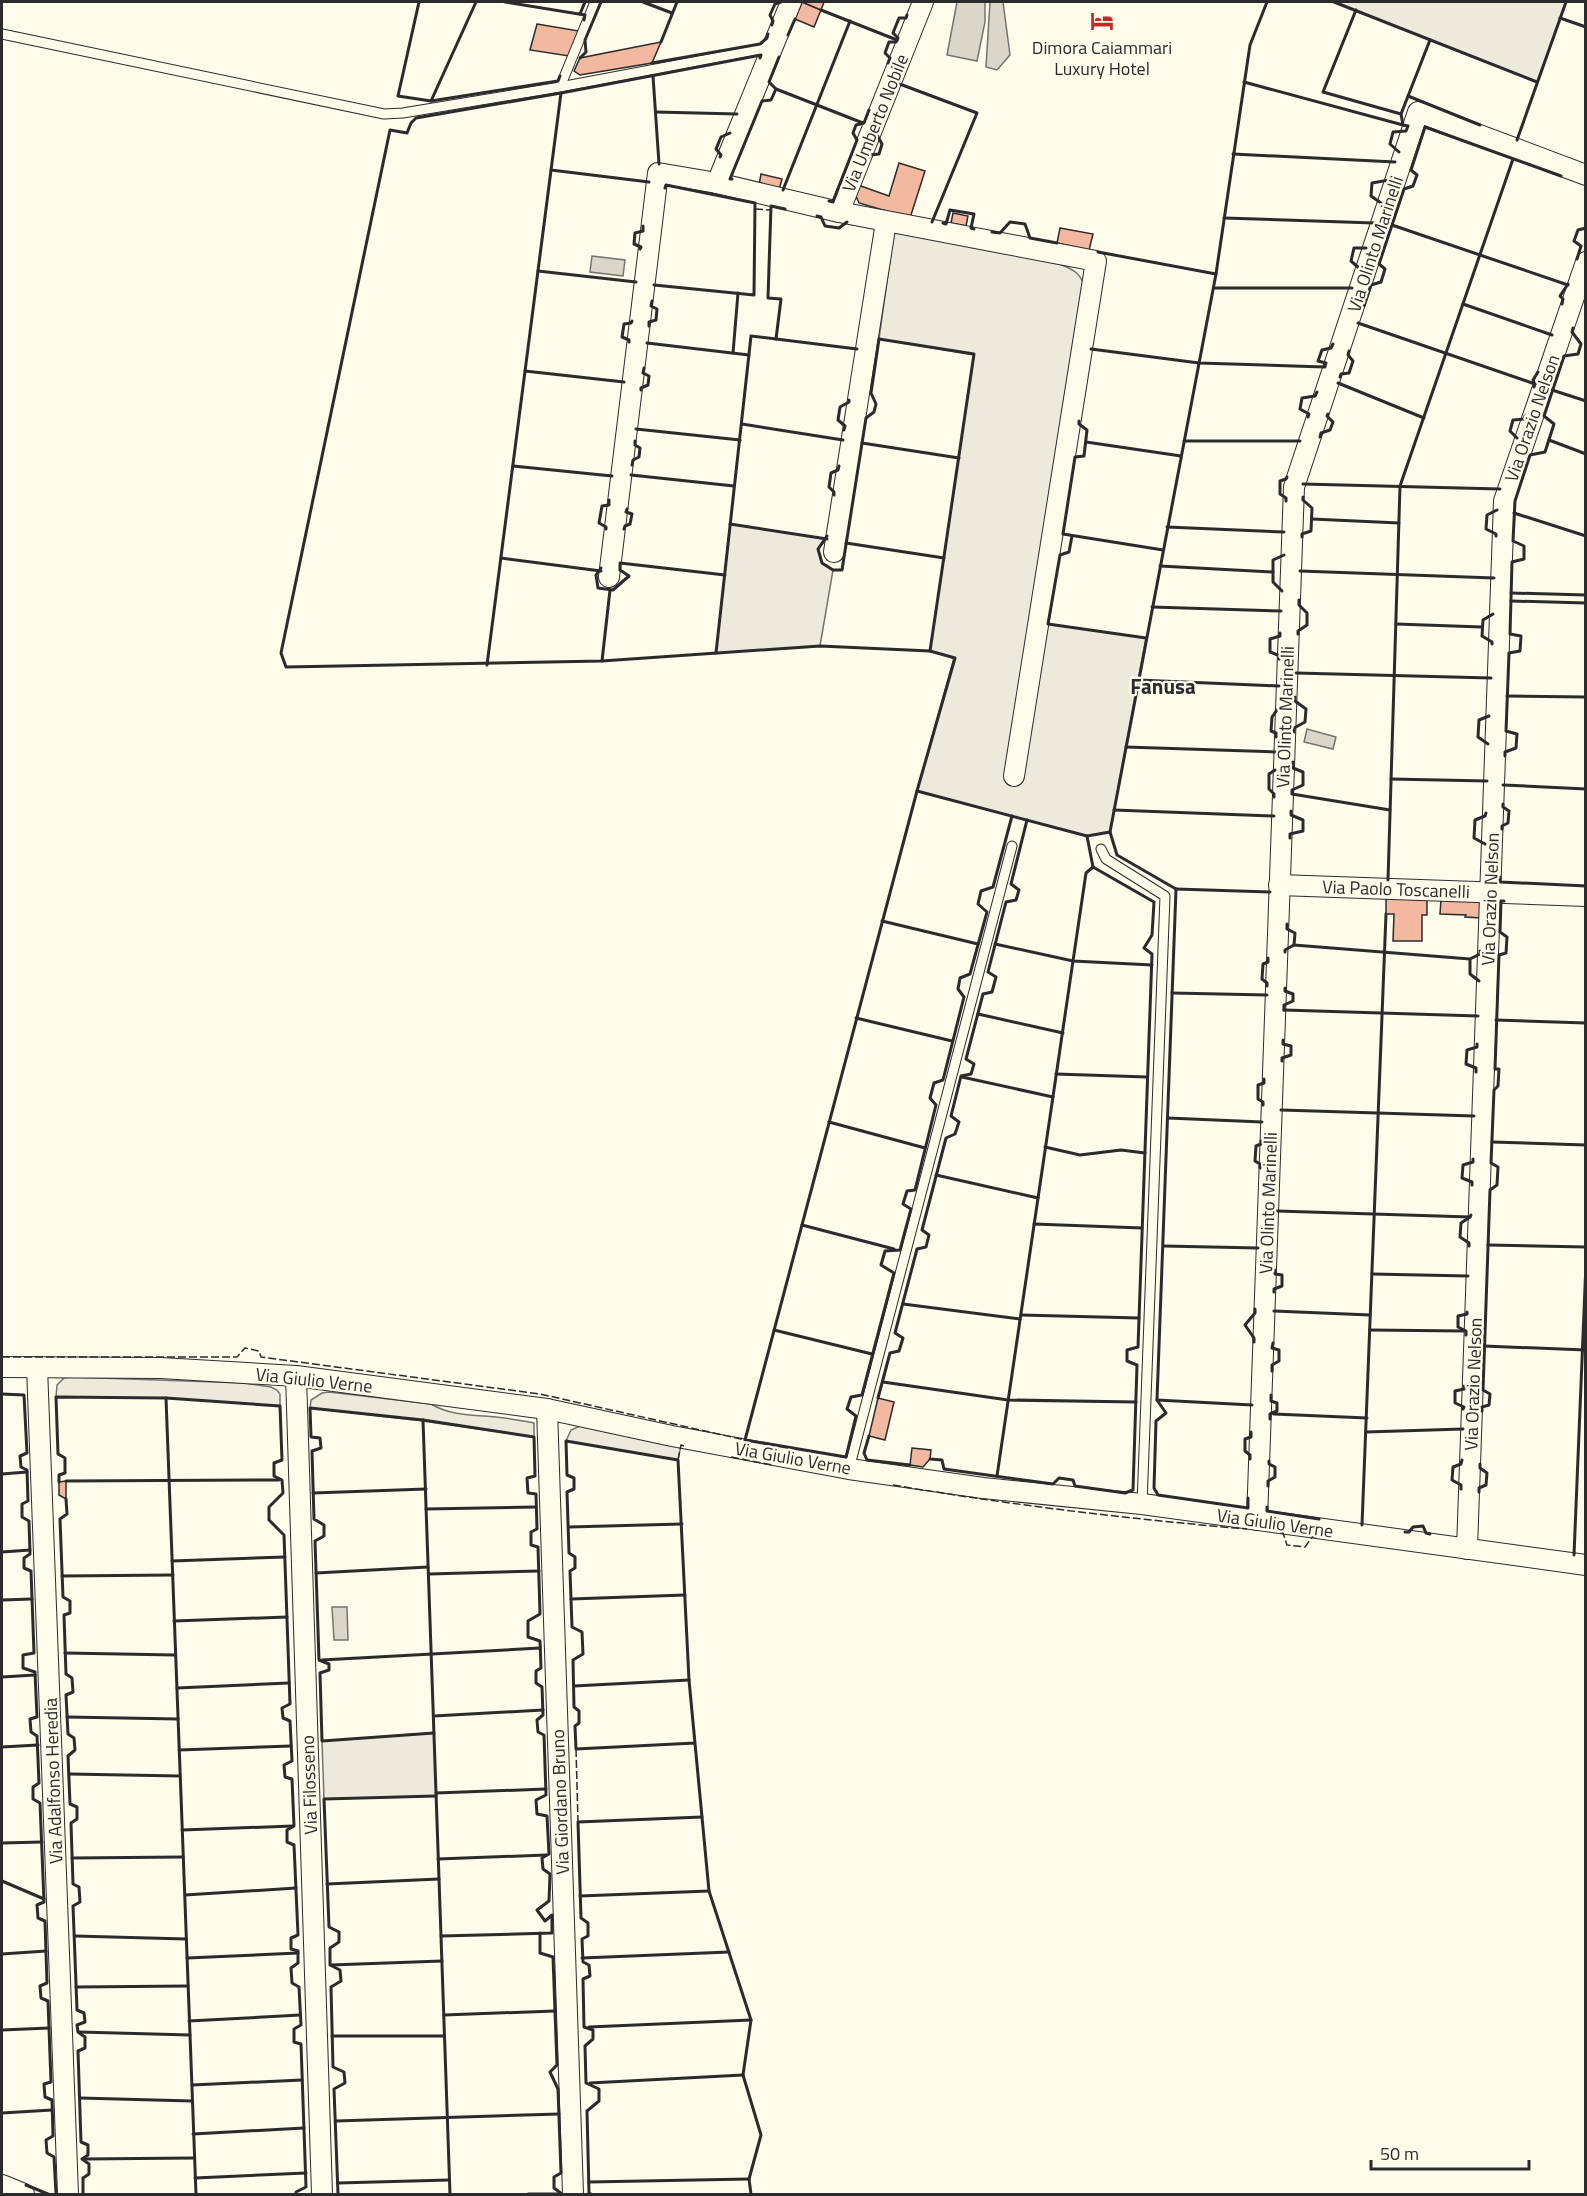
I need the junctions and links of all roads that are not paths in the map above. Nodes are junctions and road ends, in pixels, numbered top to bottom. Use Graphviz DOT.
graph roads {
  1 [pos="595,2"];
  2 [pos="791,2"];
  3 [pos="923,2"];
  4 [pos="2,34"];
  5 [pos="773,47"];
  6 [pos="560,87"];
  7 [pos="1586,176"];
  8 [pos="717,183"];
  9 [pos="839,212"];
  10 [pos="886,222"];
  11 [pos="1586,262"];
  12 [pos="834,552"];
  13 [pos="609,577"];
  14 [pos="1014,776"];
  15 [pos="1012,846"];
  16 [pos="1101,849"];
  17 [pos="1279,885"];
  18 [pos="1490,892"];
  19 [pos="1586,896"];
  20 [pos="2,1367"];
  21 [pos="37,1367"];
  22 [pos="296,1376"];
  23 [pos="547,1409"];
  24 [pos="849,1469"];
  25 [pos="1142,1504"];
  26 [pos="1257,1520"];
  27 [pos="1467,1549"];
  28 [pos="1586,1565"];
  29 [pos="2,2185"];
  30 [pos="24,2194"];
  31 [pos="68,2194"];
  32 [pos="322,2194"];
  33 [pos="573,2194"];
  1 -- 6 [label="lane"];
  2 -- 5 [label="street"];
  3 -- 9 [label="street, Via Umberto Nobile"];
  4 -- 6 [label="lane"];
  5 -- 6 [label="lane"];
  5 -- 8 [label="street"];
  7 -- 17 [label="street, Via Olinto Marinelli"];
  8 -- 9 [label="street, Via Umberto Nobile"];
  8 -- 13 [label="street, Via Umberto Nobile"];
  9 -- 10 [label="street"];
  10 -- 12 [label="street"];
  10 -- 14 [label="street"];
  11 -- 18 [label="street, Via Orazio Nelson"];
  15 -- 24 [label="lane"];
  16 -- 25 [label="lane"];
  17 -- 18 [label="street, Via Paolo Toscanelli"];
  17 -- 26 [label="street, Via Olinto Marinelli"];
  18 -- 19 [label="street, Via Paolo Toscanelli"];
  18 -- 27 [label="street, Via Orazio Nelson"];
  20 -- 21 [label="street, Via Giulio Verne"];
  21 -- 22 [label="street, Via Giulio Verne"];
  21 -- 31 [label="street, Via Adalfonso Heredia"];
  22 -- 23 [label="street, Via Giulio Verne"];
  22 -- 32 [label="street, Via Filosseno"];
  23 -- 24 [label="street, Via Giulio Verne"];
  23 -- 33 [label="street, Via Giordano Bruno"];
  24 -- 25 [label="street, Via Giulio Verne"];
  25 -- 26 [label="street, Via Giulio Verne"];
  26 -- 27 [label="street, Via Giulio Verne"];
  27 -- 28 [label="street, Via Giulio Verne"];
  29 -- 30 [label="street"];
}
